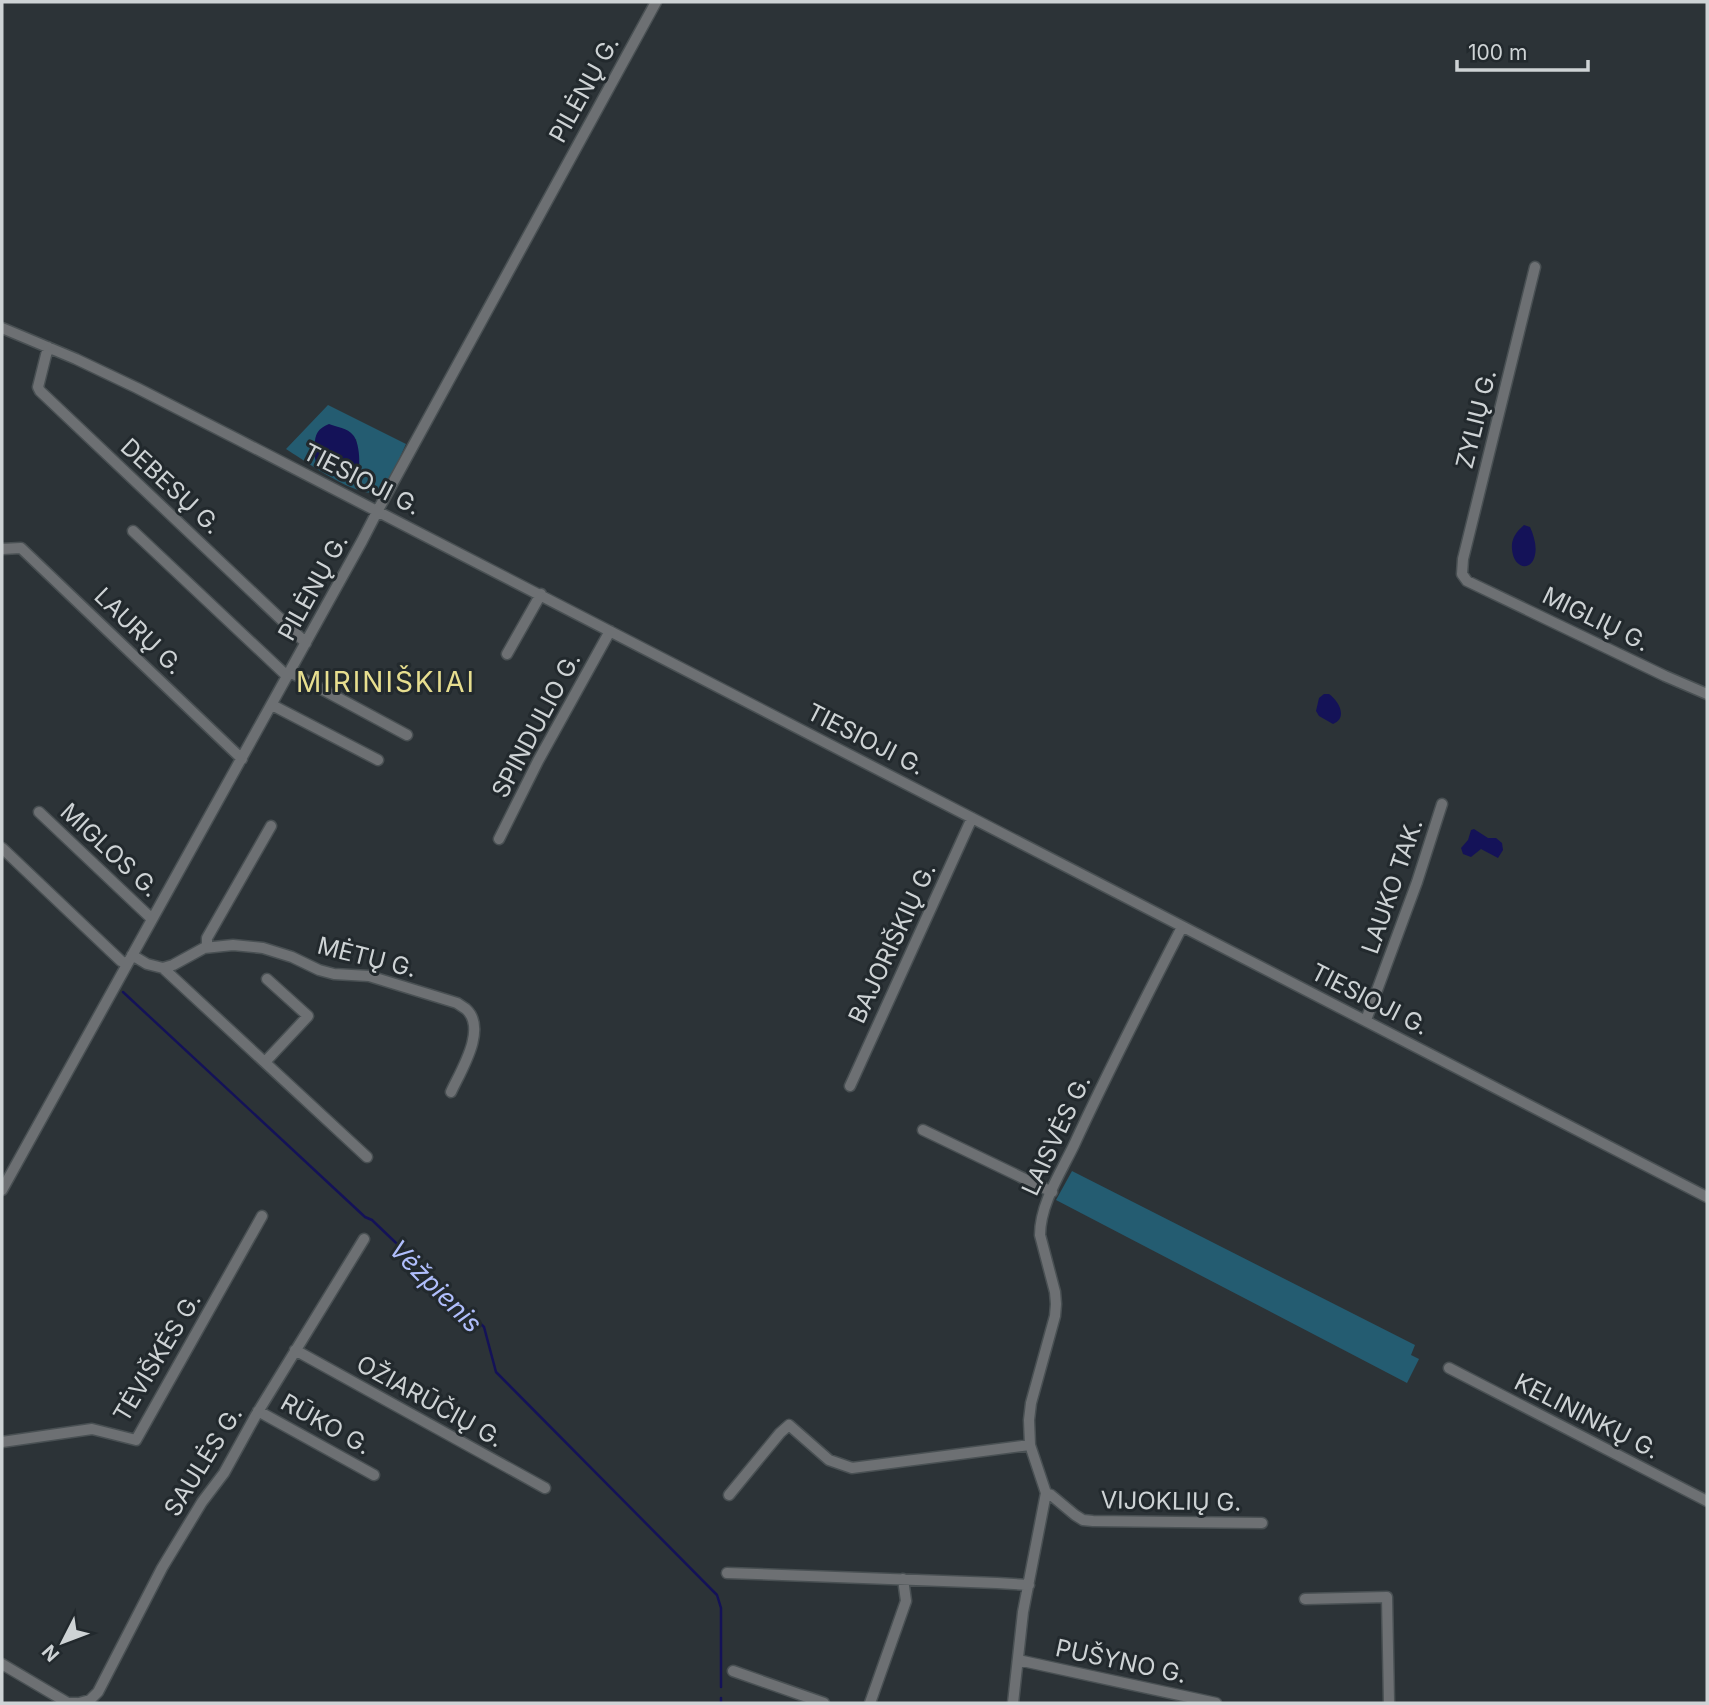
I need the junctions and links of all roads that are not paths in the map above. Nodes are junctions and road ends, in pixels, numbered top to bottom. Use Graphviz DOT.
graph roads {
  1 [pos="656,2"];
  2 [pos="1535,267"];
  3 [pos="2,328"];
  4 [pos="48,347"];
  5 [pos="377,510"];
  6 [pos="132,531"];
  7 [pos="2,549"];
  8 [pos="1468,581"];
  9 [pos="541,594"];
  10 [pos="610,631"];
  11 [pos="306,643"];
  12 [pos="508,654"];
  13 [pos="289,674"];
  14 [pos="1707,694"];
  15 [pos="272,705"];
  16 [pos="407,735"];
  17 [pos="242,759"];
  18 [pos="377,760"];
  19 [pos="1442,804"];
  20 [pos="39,812"];
  21 [pos="972,818"];
  22 [pos="271,826"];
  23 [pos="499,839"];
  24 [pos="2,848"];
  25 [pos="152,919"];
  26 [pos="1182,927"];
  27 [pos="207,947"];
  28 [pos="130,960"];
  29 [pos="163,968"];
  30 [pos="267,979"];
  31 [pos="1366,1020"];
  32 [pos="265,1062"];
  33 [pos="850,1086"];
  34 [pos="451,1092"];
  35 [pos="923,1130"];
  36 [pos="367,1157"];
  37 [pos="2,1190"];
  38 [pos="1052,1192"];
  39 [pos="1707,1197"];
  40 [pos="262,1216"];
  41 [pos="364,1239"];
  42 [pos="295,1350"];
  43 [pos="1448,1368"];
  44 [pos="258,1411"];
  45 [pos="2,1443"];
  46 [pos="1030,1445"];
  47 [pos="374,1475"];
  48 [pos="545,1488"];
  49 [pos="1046,1493"];
  50 [pos="729,1495"];
  51 [pos="1707,1501"];
  52 [pos="1262,1523"];
  53 [pos="727,1573"];
  54 [pos="903,1579"];
  55 [pos="1029,1585"];
  56 [pos="1305,1599"];
  57 [pos="1018,1660"];
  58 [pos="2,1664"];
  59 [pos="733,1671"];
  60 [pos="78,1703"];
  61 [pos="824,1703"];
  62 [pos="870,1703"];
  63 [pos="1013,1703"];
  64 [pos="1216,1703"];
  65 [pos="1389,1703"];
  1 -- 5 [label="street, PILĖNŲ G."];
  2 -- 8 [label="street, ZYLIŲ G."];
  3 -- 4 [label="street, TIESIOJI G."];
  4 -- 5 [label="street, TIESIOJI G."];
  4 -- 11 [label="street, DEBESŲ G."];
  5 -- 9 [label="street, TIESIOJI G."];
  5 -- 11 [label="street, PILĖNŲ G."];
  6 -- 13 [label="street"];
  7 -- 17 [label="street, LAURŲ G."];
  8 -- 14 [label="street, MIGLIŲ G."];
  9 -- 10 [label="street, TIESIOJI G."];
  9 -- 12 [label="street"];
  10 -- 21 [label="street, TIESIOJI G."];
  10 -- 23 [label="street, SPINDULIO G."];
  11 -- 13 [label="street, PILĖNŲ G."];
  13 -- 15 [label="street, PILĖNŲ G."];
  13 -- 16 [label="street"];
  15 -- 17 [label="street, PILĖNŲ G."];
  15 -- 18 [label="street"];
  17 -- 25 [label="street, PILĖNŲ G."];
  19 -- 31 [label="street, LAUKO TAK."];
  20 -- 25 [label="street, MIGLOS G."];
  21 -- 26 [label="street, TIESIOJI G."];
  21 -- 33 [label="street, BAJORIŠKIŲ G."];
  22 -- 27 [label="street"];
  24 -- 28 [label="street"];
  25 -- 28 [label="street, PILĖNŲ G."];
  26 -- 31 [label="street, TIESIOJI G."];
  26 -- 38 [label="street, LAISVĖS G."];
  27 -- 29 [label="street, MĖTŲ G."];
  27 -- 34 [label="street, MĖTŲ G."];
  28 -- 29 [label="street"];
  28 -- 37 [label="street, PILĖNŲ G."];
  29 -- 32 [label="street"];
  30 -- 32 [label="street"];
  31 -- 39 [label="street, TIESIOJI G."];
  32 -- 36 [label="street"];
  35 -- 38 [label="street"];
  38 -- 46 [label="street, LAISVĖS G."];
  40 -- 45 [label="street, TĖVIŠKĖS G."];
  41 -- 42 [label="street, SAULĖS G."];
  42 -- 44 [label="street, SAULĖS G."];
  42 -- 48 [label="street, OŽIARŪČIŲ G."];
  43 -- 51 [label="street, KELININKŲ G."];
  44 -- 47 [label="street, RŪKO G."];
  44 -- 60 [label="street, SAULĖS G."];
  46 -- 49 [label="street, LAISVĖS G."];
  46 -- 50 [label="street"];
  49 -- 52 [label="street, VIJOKLIŲ G."];
  49 -- 55 [label="street, LAISVĖS G."];
  53 -- 54 [label="street"];
  54 -- 55 [label="street"];
  54 -- 62 [label="street"];
  55 -- 57 [label="street, LAISVĖS G."];
  56 -- 65 [label="street"];
  57 -- 63 [label="street, LAISVĖS G."];
  57 -- 64 [label="street, PUŠYNO G."];
  58 -- 60 [label="street, SAULĖS G."];
  59 -- 61 [label="street"];
}
